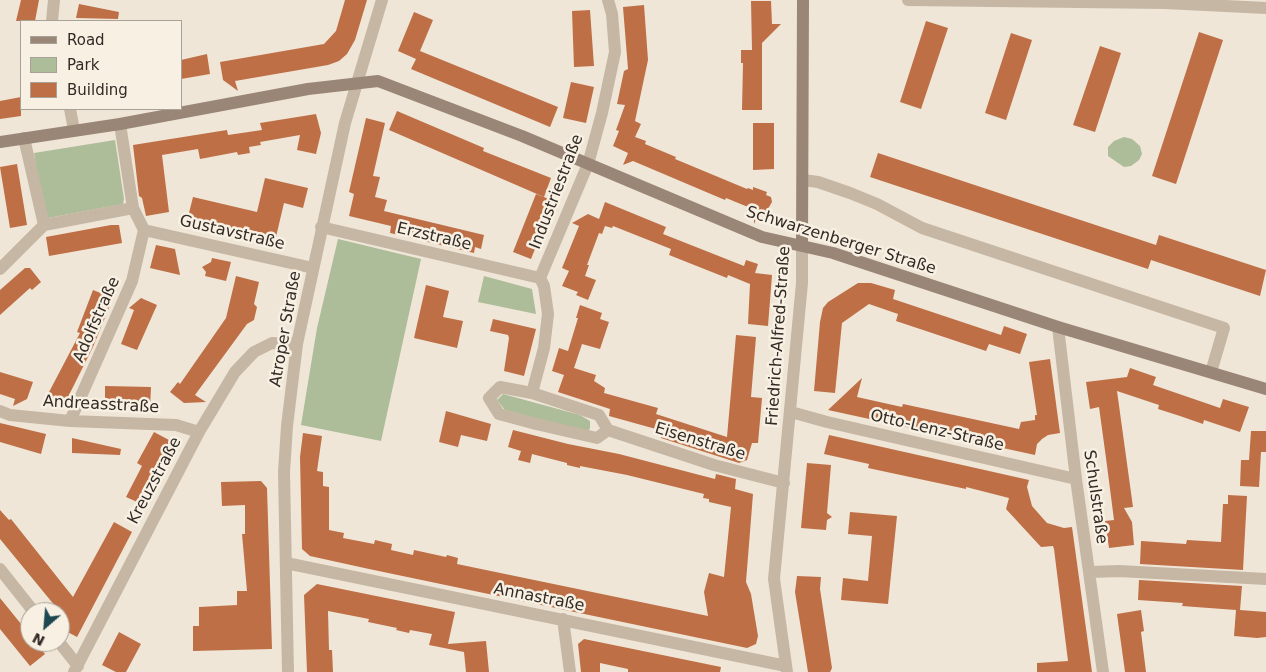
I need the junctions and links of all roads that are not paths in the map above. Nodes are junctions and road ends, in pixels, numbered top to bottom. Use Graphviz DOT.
graph roads {
  1 [pos="54,0"];
  2 [pos="382,0"];
  3 [pos="608,0"];
  4 [pos="803,0"];
  5 [pos="908,0"];
  6 [pos="995,1"];
  7 [pos="1266,8"];
  8 [pos="52,20"];
  9 [pos="356,82"];
  10 [pos="70,110"];
  11 [pos="120,124"];
  12 [pos="74,130"];
  13 [pos="24,138"];
  14 [pos="0,142"];
  15 [pos="588,164"];
  16 [pos="803,180"];
  17 [pos="133,208"];
  18 [pos="44,225"];
  19 [pos="321,227"];
  20 [pos="144,230"];
  21 [pos="802,244"];
  22 [pos="313,268"];
  23 [pos="0,269"];
  24 [pos="540,278"];
  25 [pos="1058,327"];
  26 [pos="297,344"];
  27 [pos="1211,372"];
  28 [pos="1266,389"];
  29 [pos="532,393"];
  30 [pos="0,411"];
  31 [pos="791,412"];
  32 [pos="70,421"];
  33 [pos="608,430"];
  34 [pos="199,432"];
  35 [pos="1076,479"];
  36 [pos="784,483"];
  37 [pos="286,563"];
  38 [pos="0,570"];
  39 [pos="1090,572"];
  40 [pos="1266,579"];
  41 [pos="26,602"];
  42 [pos="563,620"];
  43 [pos="65,652"];
  44 [pos="76,669"];
  45 [pos="786,669"];
  46 [pos="288,672"];
  47 [pos="570,672"];
  48 [pos="1103,672"];
  1 -- 8 [label="street"];
  2 -- 9 [label="street, Atroper Straße"];
  3 -- 15 [label="street, Industriestraße"];
  4 -- 16 [label="main road, Friedrich-Alfred-Straße"];
  5 -- 6 [label="street"];
  6 -- 7 [label="street"];
  9 -- 11 [label="main road, Schwarzenberger Straße"];
  9 -- 15 [label="main road, Schwarzenberger Straße"];
  9 -- 19 [label="street, Atroper Straße"];
  10 -- 12 [label="street"];
  11 -- 12 [label="main road, Schwarzenberger Straße"];
  11 -- 17 [label="street"];
  12 -- 13 [label="main road, Schwarzenberger Straße"];
  13 -- 14 [label="main road, Schwarzenberger Straße"];
  13 -- 18 [label="street"];
  15 -- 21 [label="main road, Schwarzenberger Straße"];
  15 -- 24 [label="street, Industriestraße"];
  16 -- 21 [label="main road, Friedrich-Alfred-Straße"];
  16 -- 27 [label="street"];
  17 -- 18 [label="street"];
  17 -- 20 [label="street"];
  18 -- 23 [label="street"];
  19 -- 22 [label="street, Atroper Straße"];
  19 -- 24 [label="street, Erzstraße"];
  20 -- 22 [label="street, Gustavstraße"];
  20 -- 32 [label="street, Adolfstraße"];
  21 -- 25 [label="main road, Schwarzenberger Straße"];
  21 -- 31 [label="street, Friedrich-Alfred-Straße"];
  22 -- 26 [label="street, Atroper Straße"];
  24 -- 29 [label="street"];
  25 -- 27 [label="main road, Schwarzenberger Straße"];
  25 -- 35 [label="street, Schulstraße"];
  26 -- 34 [label="street, Kreuzstraße"];
  26 -- 37 [label="street, Atroper Straße"];
  27 -- 28 [label="main road, Schwarzenberger Straße"];
  29 -- 33 [label="street, Eisenstraße"];
  29 -- 33 [label="street, Eisenstraße"];
  30 -- 32 [label="street, Andreasstraße"];
  31 -- 35 [label="street, Otto-Lenz-Straße"];
  31 -- 36 [label="street, Friedrich-Alfred-Straße"];
  32 -- 34 [label="street, Andreasstraße"];
  33 -- 36 [label="street, Eisenstraße"];
  34 -- 44 [label="street, Kreuzstraße"];
  35 -- 39 [label="street, Schulstraße"];
  36 -- 45 [label="street, Friedrich-Alfred-Straße"];
  37 -- 42 [label="street, Annastraße"];
  37 -- 46 [label="street, Atroper Straße"];
  38 -- 41 [label="street"];
  39 -- 40 [label="street"];
  39 -- 48 [label="street, Schulstraße"];
  42 -- 45 [label="street, Annastraße"];
  42 -- 47 [label="street"];
  43 -- 44 [label="street"];
}
